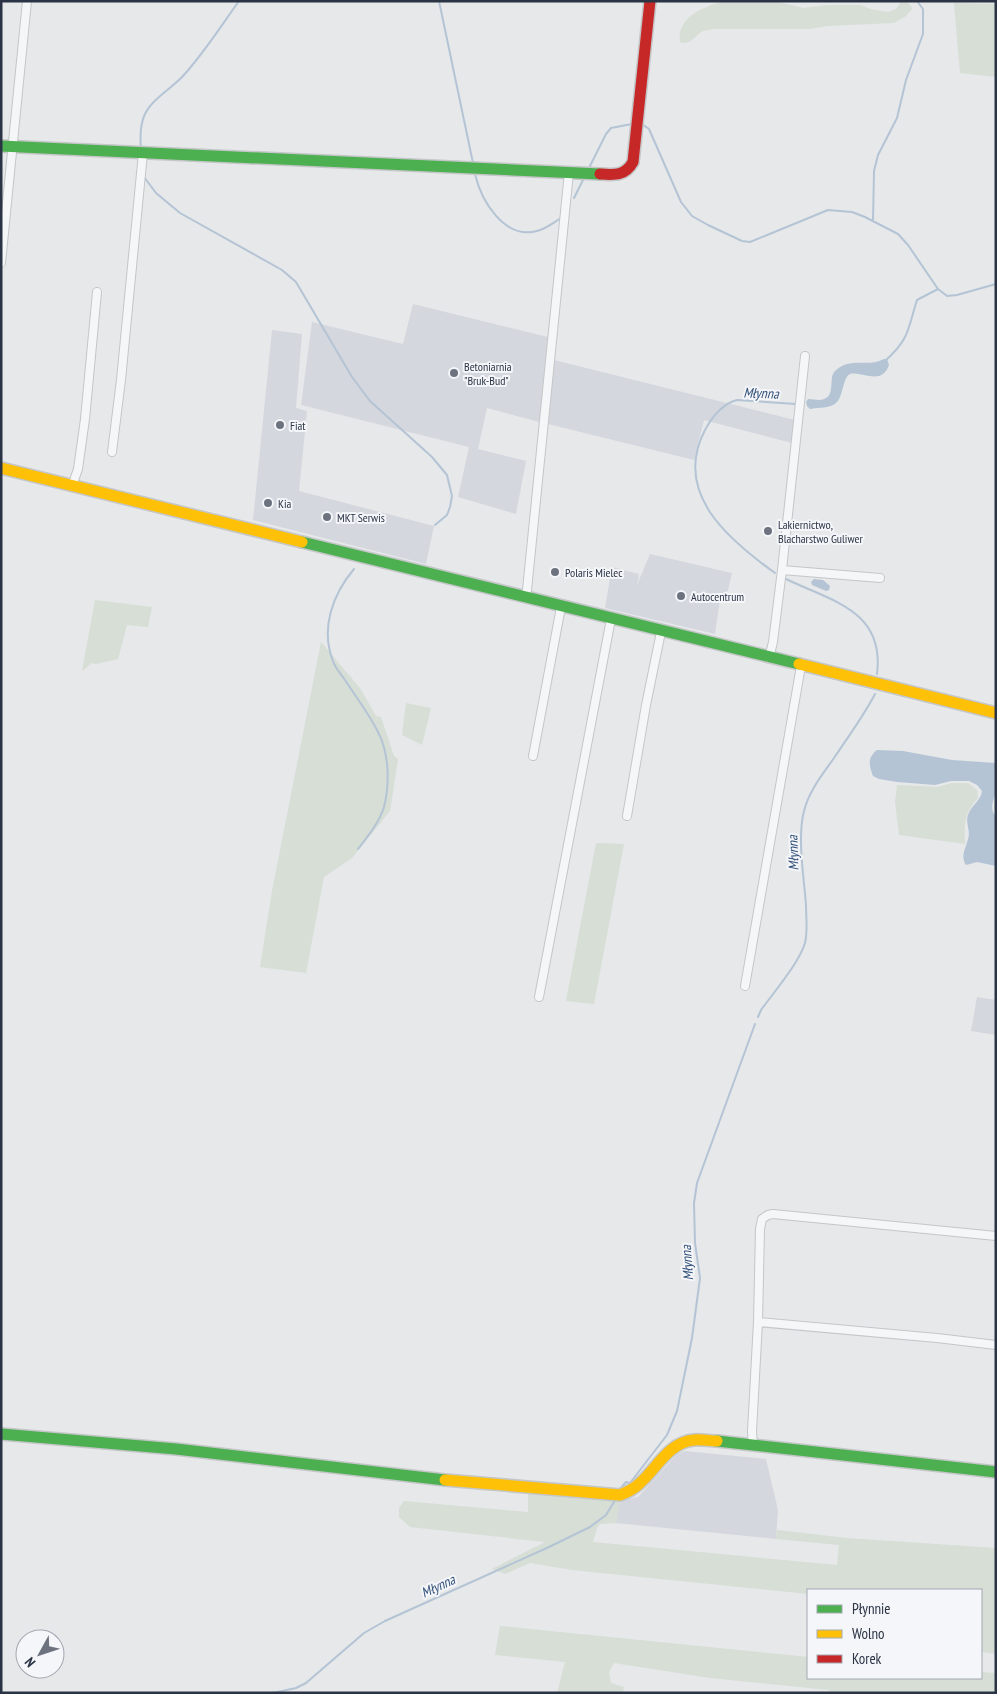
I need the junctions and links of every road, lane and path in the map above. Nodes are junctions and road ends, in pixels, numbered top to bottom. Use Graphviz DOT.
graph roads {
  1 [pos="27,1"];
  2 [pos="650,1"];
  3 [pos="7,146"];
  4 [pos="144,153"];
  5 [pos="569,172"];
  6 [pos="1,264"];
  7 [pos="97,292"];
  8 [pos="805,356"];
  9 [pos="112,452"];
  10 [pos="1,468"];
  11 [pos="72,486"];
  12 [pos="782,570"];
  13 [pos="880,578"];
  14 [pos="524,598"];
  15 [pos="560,607"];
  16 [pos="611,619"];
  17 [pos="661,632"];
  18 [pos="769,658"];
  19 [pos="801,666"];
  20 [pos="996,713"];
  21 [pos="533,756"];
  22 [pos="627,816"];
  23 [pos="746,986"];
  24 [pos="539,997"];
  25 [pos="996,1236"];
  26 [pos="758,1322"];
  27 [pos="996,1345"];
  28 [pos="1,1434"];
  29 [pos="753,1446"];
  30 [pos="996,1472"];
  1 -- 3 [label="street"];
  2 -- 5 [label="street"];
  3 -- 4 [label="street"];
  3 -- 6 [label="street"];
  4 -- 5 [label="street"];
  4 -- 9 [label="street"];
  5 -- 14 [label="street"];
  7 -- 11 [label="street"];
  8 -- 12 [label="street"];
  10 -- 11 [label="street"];
  11 -- 14 [label="street"];
  12 -- 13 [label="street"];
  12 -- 18 [label="street"];
  14 -- 15 [label="street"];
  15 -- 16 [label="street"];
  15 -- 21 [label="street"];
  16 -- 17 [label="street"];
  16 -- 24 [label="street"];
  17 -- 18 [label="street"];
  17 -- 22 [label="street"];
  18 -- 19 [label="street"];
  19 -- 20 [label="street"];
  19 -- 23 [label="street"];
  25 -- 26 [label="street"];
  26 -- 27 [label="street"];
  26 -- 29 [label="street"];
  28 -- 29 [label="street"];
  29 -- 30 [label="street"];
}
